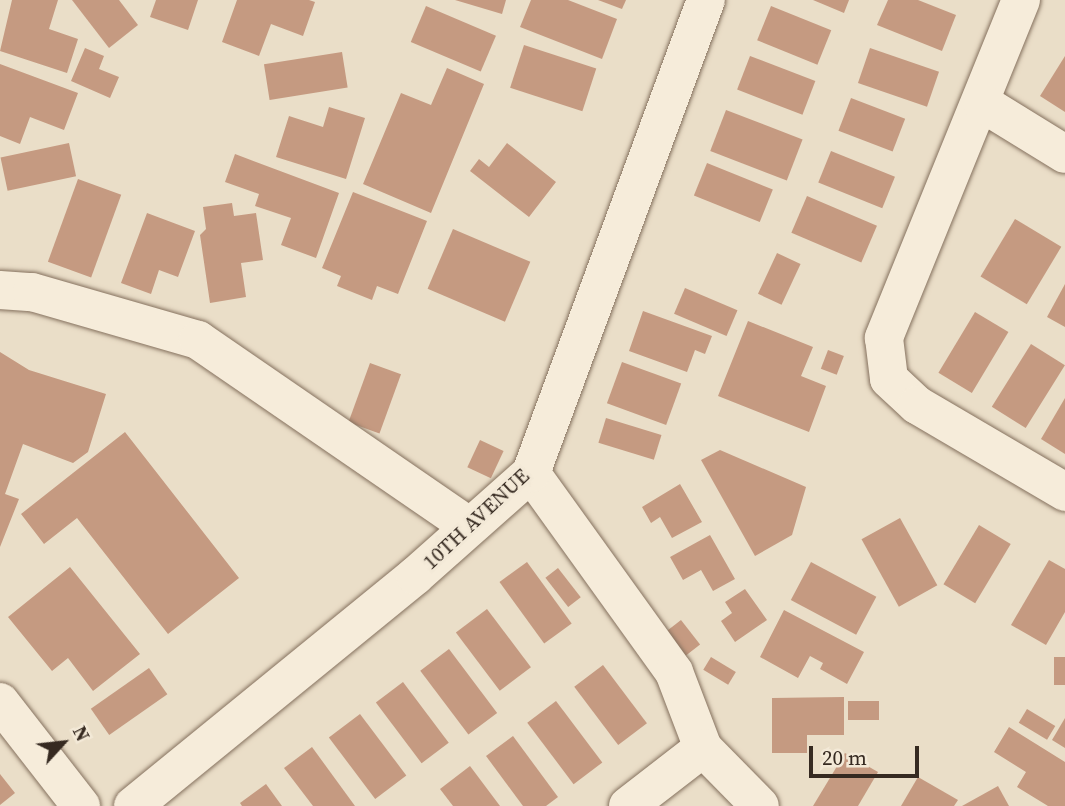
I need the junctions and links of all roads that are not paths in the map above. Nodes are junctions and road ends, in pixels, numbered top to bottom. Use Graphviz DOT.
graph roads {
  1 [pos="706,0"];
  2 [pos="1021,0"];
  3 [pos="982,103"];
  4 [pos="1065,154"];
  5 [pos="0,290"];
  6 [pos="531,473"];
  7 [pos="1065,492"];
  8 [pos="467,525"];
  9 [pos="0,702"];
  10 [pos="704,748"];
  11 [pos="81,806"];
  12 [pos="133,806"];
  13 [pos="628,806"];
  14 [pos="760,806"];
  1 -- 6 [label="street, 10TH AVENUE"];
  2 -- 3 [label="street"];
  3 -- 4 [label="street"];
  3 -- 7 [label="street"];
  5 -- 8 [label="street"];
  6 -- 8 [label="street, 10TH AVENUE"];
  6 -- 10 [label="street"];
  8 -- 12 [label="street, 10TH AVENUE"];
  9 -- 11 [label="street"];
  10 -- 13 [label="street"];
  10 -- 14 [label="street"];
}
